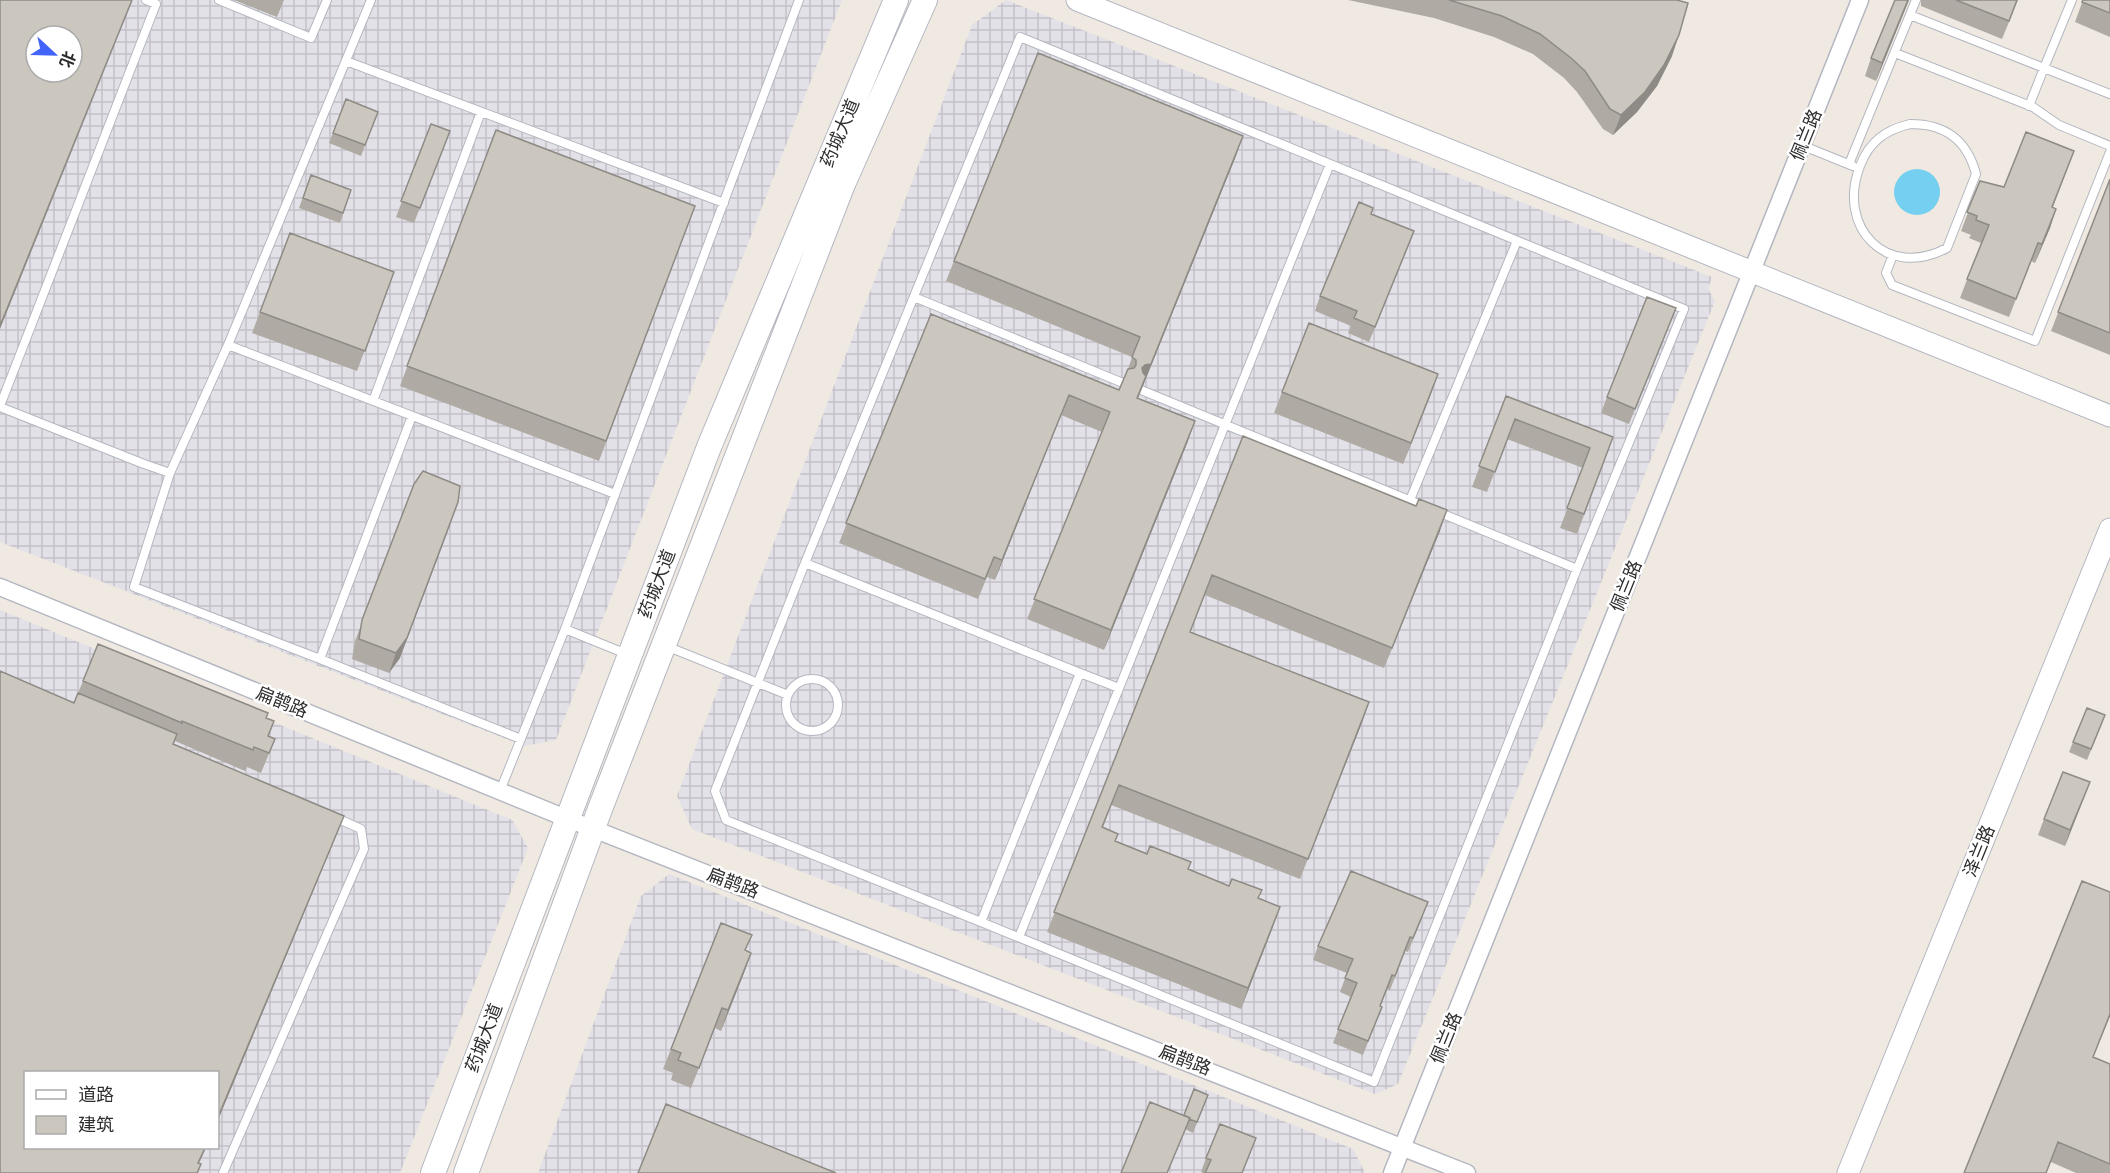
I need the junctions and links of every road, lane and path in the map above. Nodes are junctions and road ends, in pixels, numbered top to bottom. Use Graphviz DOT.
graph roads {
  1 [pos="146,0"];
  2 [pos="219,0"];
  3 [pos="327,0"];
  4 [pos="371,0"];
  5 [pos="799,0"];
  6 [pos="896,0"];
  7 [pos="925,0"];
  8 [pos="1077,0"];
  9 [pos="1860,0"];
  10 [pos="1916,0"];
  11 [pos="2072,0"];
  12 [pos="1910,15"];
  13 [pos="1895,53"];
  14 [pos="346,61"];
  15 [pos="2044,68"];
  16 [pos="2110,94"];
  17 [pos="2029,106"];
  18 [pos="481,112"];
  19 [pos="1802,145"];
  20 [pos="2110,146"];
  21 [pos="2110,152"];
  22 [pos="1330,164"];
  23 [pos="1850,165"];
  24 [pos="1859,168"];
  25 [pos="724,203"];
  26 [pos="1517,241"];
  27 [pos="1893,255"];
  28 [pos="1751,271"];
  29 [pos="914,297"];
  30 [pos="228,345"];
  31 [pos="1123,383"];
  32 [pos="1141,390"];
  33 [pos="373,400"];
  34 [pos="0,407"];
  35 [pos="412,416"];
  36 [pos="2110,416"];
  37 [pos="1225,424"];
  38 [pos="170,473"];
  39 [pos="615,494"];
  40 [pos="1410,500"];
  41 [pos="2110,529"];
  42 [pos="805,563"];
  43 [pos="1577,569"];
  44 [pos="0,586"];
  45 [pos="565,629"];
  46 [pos="664,645"];
  47 [pos="630,655"];
  48 [pos="320,659"];
  49 [pos="1080,673"];
  50 [pos="759,683"];
  51 [pos="1119,688"];
  52 [pos="788,695"];
  53 [pos="521,739"];
  54 [pos="500,791"];
  55 [pos="328,815"];
  56 [pos="568,819"];
  57 [pos="594,828"];
  58 [pos="981,921"];
  59 [pos="1019,937"];
  60 [pos="1403,1146"];
  61 [pos="223,1173"];
  62 [pos="433,1173"];
  63 [pos="466,1173"];
  64 [pos="1392,1173"];
  65 [pos="1467,1173"];
  66 [pos="1848,1173"];
  1 -- 34 [label="lane"];
  2 -- 3 [label="lane"];
  4 -- 14 [label="lane"];
  5 -- 25 [label="lane"];
  6 -- 47 [label="main road, 药城大道"];
  7 -- 46 [label="main road, 药城大道"];
  8 -- 28 [label="street"];
  9 -- 19 [label="street, 佩兰路"];
  10 -- 12 [label="lane"];
  11 -- 15 [label="lane"];
  12 -- 13 [label="lane"];
  12 -- 15 [label="lane"];
  13 -- 17 [label="lane"];
  13 -- 23 [label="lane"];
  14 -- 18 [label="lane"];
  14 -- 30 [label="lane"];
  15 -- 16 [label="lane"];
  15 -- 17 [label="lane"];
  17 -- 20 [label="lane"];
  18 -- 25 [label="lane"];
  18 -- 33 [label="lane"];
  19 -- 23 [label="lane"];
  19 -- 28 [label="street, 佩兰路"];
  21 -- 27 [label="lane"];
  22 -- 26 [label="lane"];
  22 -- 29 [label="lane"];
  22 -- 37 [label="lane"];
  23 -- 24 [label="lane"];
  24 -- 27 [label="lane"];
  24 -- 27 [label="lane"];
  25 -- 39 [label="lane"];
  26 -- 40 [label="lane"];
  26 -- 43 [label="lane"];
  28 -- 36 [label="street"];
  28 -- 60 [label="street, 佩兰路"];
  29 -- 31 [label="lane"];
  29 -- 42 [label="lane"];
  30 -- 33 [label="lane"];
  30 -- 38 [label="lane"];
  32 -- 37 [label="lane"];
  33 -- 35 [label="lane"];
  34 -- 38 [label="lane"];
  35 -- 39 [label="lane"];
  35 -- 48 [label="lane"];
  37 -- 40 [label="lane"];
  37 -- 51 [label="lane"];
  38 -- 48 [label="lane"];
  39 -- 45 [label="lane"];
  40 -- 43 [label="lane"];
  41 -- 66 [label="street, 泽兰路"];
  42 -- 49 [label="lane"];
  42 -- 50 [label="lane"];
  43 -- 59 [label="lane"];
  44 -- 54 [label="street, 扁鹊路"];
  45 -- 47 [label="lane"];
  45 -- 53 [label="lane"];
  46 -- 50 [label="lane"];
  46 -- 57 [label="main road, 药城大道"];
  47 -- 56 [label="main road, 药城大道"];
  48 -- 53 [label="lane"];
  49 -- 51 [label="lane"];
  49 -- 58 [label="lane"];
  50 -- 52 [label="lane"];
  50 -- 58 [label="lane"];
  51 -- 59 [label="lane"];
  52 -- 52 [label="lane"];
  53 -- 54 [label="lane"];
  54 -- 56 [label="street, 扁鹊路"];
  55 -- 61 [label="lane"];
  56 -- 57 [label="street, 扁鹊路"];
  56 -- 62 [label="main road, 药城大道"];
  57 -- 60 [label="street, 扁鹊路"];
  57 -- 63 [label="main road, 药城大道"];
  58 -- 59 [label="lane"];
  60 -- 64 [label="street, 佩兰路"];
  60 -- 65 [label="street, 扁鹊路"];
}
